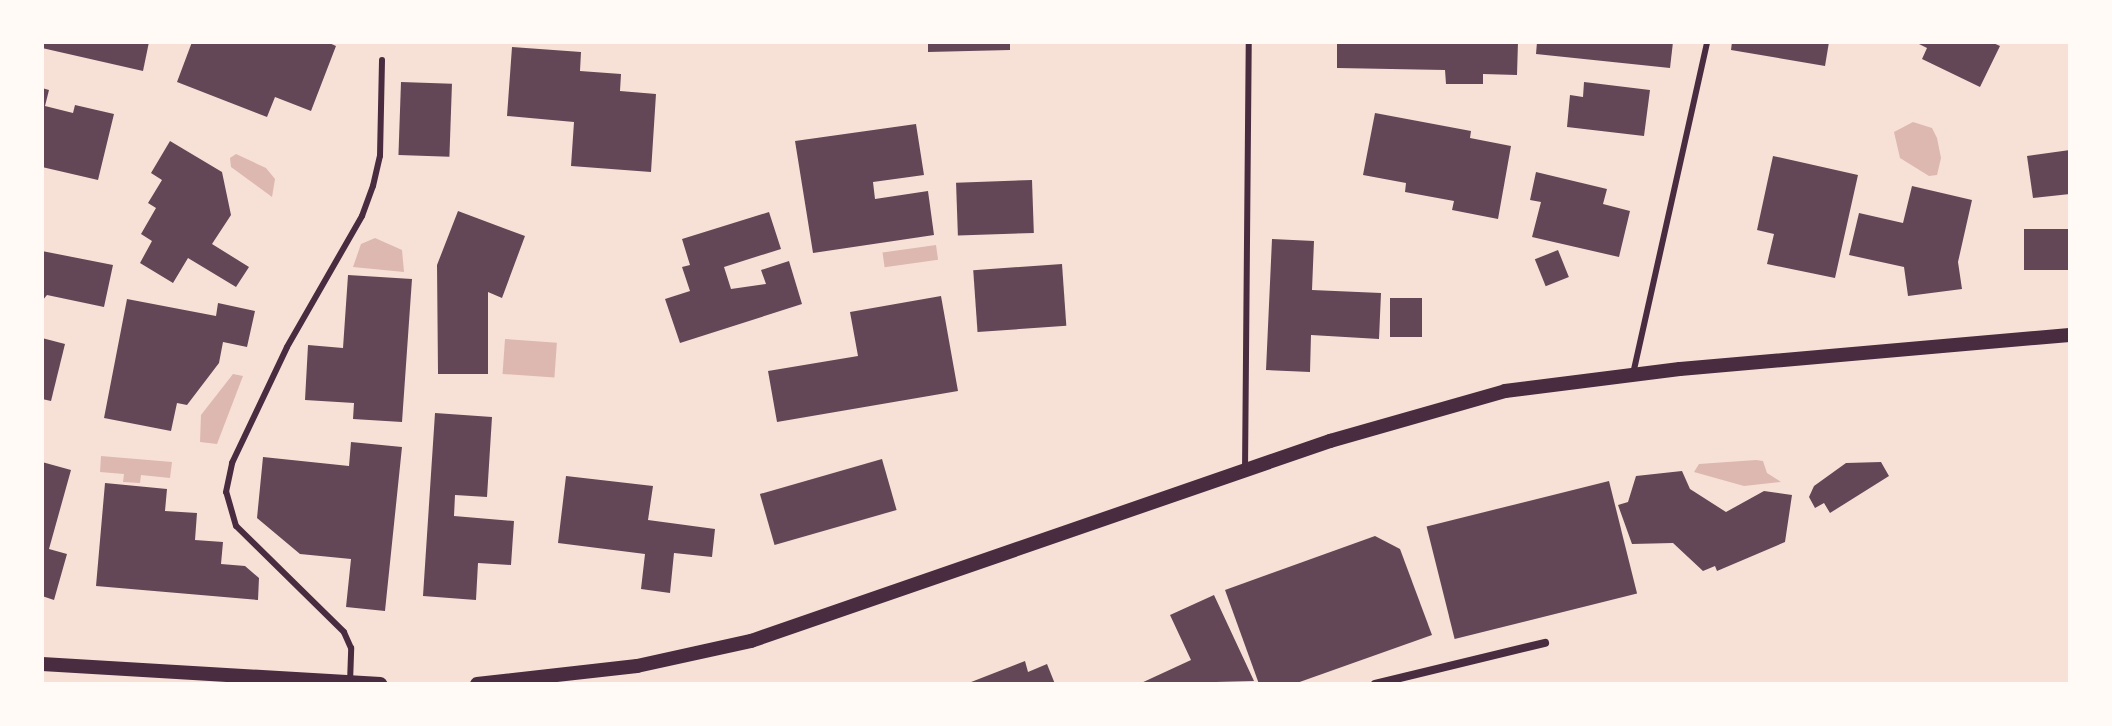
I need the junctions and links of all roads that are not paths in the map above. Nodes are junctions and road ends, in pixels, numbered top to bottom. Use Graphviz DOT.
graph roads {
  1 [pos="1249,42"];
  2 [pos="1707,42"];
  3 [pos="382,60"];
  4 [pos="2070,335"];
  5 [pos="1633,374"];
  6 [pos="1245,471"];
  7 [pos="1545,643"];
  8 [pos="42,664"];
  9 [pos="350,684"];
  10 [pos="380,684"];
  11 [pos="477,684"];
  12 [pos="1375,684"];
  1 -- 6 [label="lane"];
  2 -- 5 [label="lane"];
  3 -- 9 [label="lane"];
  4 -- 5 [label="street"];
  5 -- 6 [label="street"];
  6 -- 11 [label="street"];
  7 -- 12 [label="street"];
  8 -- 9 [label="street"];
  9 -- 10 [label="street"];
}
